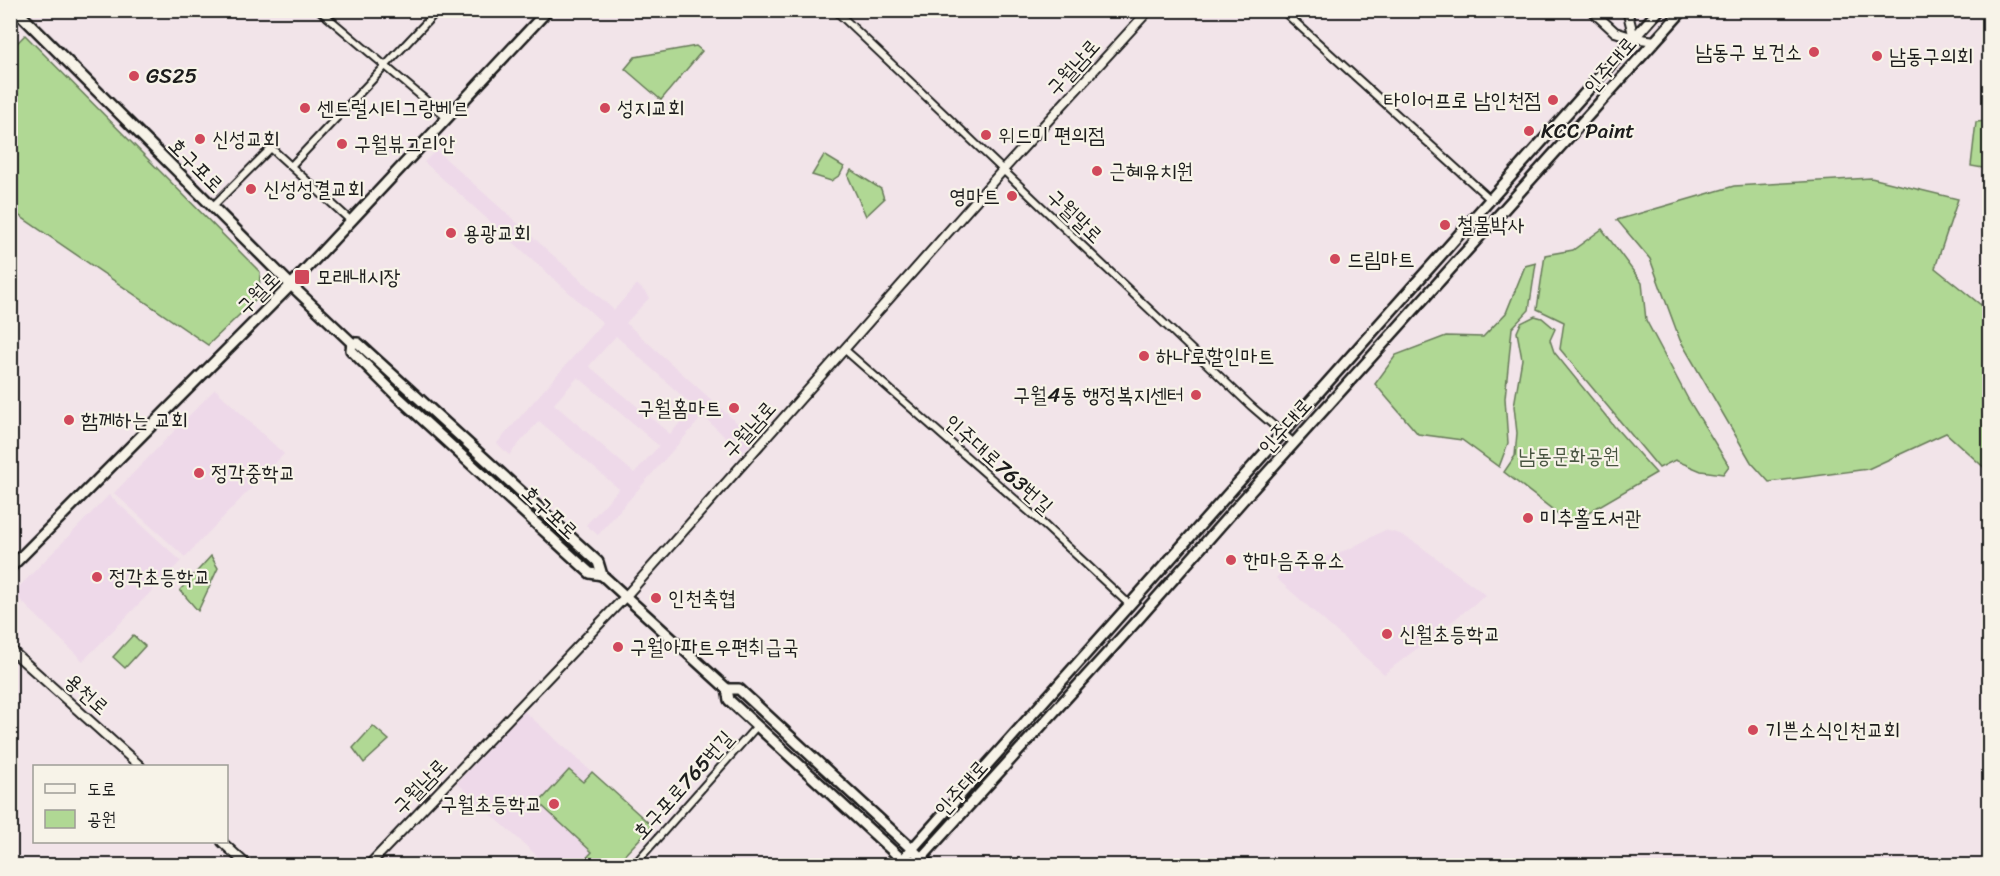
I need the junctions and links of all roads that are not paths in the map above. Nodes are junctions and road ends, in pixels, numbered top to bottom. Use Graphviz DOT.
graph roads {
  1 [pos="16,10"];
  2 [pos="319,10"];
  3 [pos="438,10"];
  4 [pos="548,10"];
  5 [pos="835,10"];
  6 [pos="1149,10"];
  7 [pos="1282,10"];
  8 [pos="1591,10"];
  9 [pos="1627,10"];
  10 [pos="1659,10"];
  11 [pos="1683,10"];
  12 [pos="1634,38"];
  13 [pos="1655,41"];
  14 [pos="387,67"];
  15 [pos="447,118"];
  16 [pos="291,166"];
  17 [pos="1003,170"];
  18 [pos="1490,199"];
  19 [pos="212,207"];
  20 [pos="351,221"];
  21 [pos="291,285"];
  22 [pos="844,349"];
  23 [pos="1283,434"];
  24 [pos="1294,443"];
  25 [pos="10,568"];
  26 [pos="625,597"];
  27 [pos="1130,605"];
  28 [pos="10,649"];
  29 [pos="727,689"];
  30 [pos="757,726"];
  31 [pos="139,765"];
  32 [pos="223,843"];
  33 [pos="912,848"];
  34 [pos="921,857"];
  35 [pos="903,864"];
  36 [pos="248,866"];
  37 [pos="368,866"];
  38 [pos="633,866"];
  39 [pos="914,866"];
  40 [pos="930,866"];
  1 -- 19 [label="main road, 호구포로"];
  2 -- 14 [label="street"];
  3 -- 14 [label="street"];
  4 -- 15 [label="main road, 구월로"];
  5 -- 17 [label="street, 구월말로"];
  6 -- 17 [label="street, 구월남로"];
  7 -- 18 [label="street"];
  8 -- 12 [label="street"];
  9 -- 12 [label="street"];
  10 -- 12 [label="main road, 인주대로"];
  11 -- 13 [label="main road, 인주대로"];
  12 -- 13 [label="street"];
  12 -- 18 [label="main road, 인주대로"];
  13 -- 24 [label="main road, 인주대로"];
  14 -- 15 [label="street"];
  14 -- 16 [label="street"];
  15 -- 20 [label="main road, 구월로"];
  16 -- 19 [label="street"];
  16 -- 20 [label="street"];
  17 -- 22 [label="street, 구월남로"];
  17 -- 23 [label="street, 구월말로"];
  18 -- 23 [label="main road, 인주대로"];
  19 -- 21 [label="main road, 호구포로"];
  20 -- 21 [label="main road, 구월로"];
  21 -- 25 [label="main road, 구월로"];
  21 -- 26 [label="main road, 호구포로"];
  22 -- 26 [label="street, 구월남로"];
  22 -- 27 [label="street, 인주대로763번길"];
  23 -- 24 [label="street, 구월말로"];
  23 -- 27 [label="main road, 인주대로"];
  24 -- 34 [label="main road, 인주대로"];
  26 -- 29 [label="main road, 호구포로"];
  26 -- 37 [label="street, 구월남로"];
  27 -- 33 [label="main road, 인주대로"];
  28 -- 31 [label="street, 용천로"];
  29 -- 30 [label="main road, 호구포로"];
  29 -- 33 [label="main road, 호구포로"];
  30 -- 35 [label="main road, 호구포로"];
  30 -- 38 [label="street, 호구포로765번길"];
  32 -- 36 [label="street"];
  33 -- 34 [label="main road, 호구포로"];
  33 -- 35 [label="main road, 인주대로"];
  34 -- 39 [label="main road, 인주대로"];
  34 -- 40 [label="main road, 호구포로"];
}
